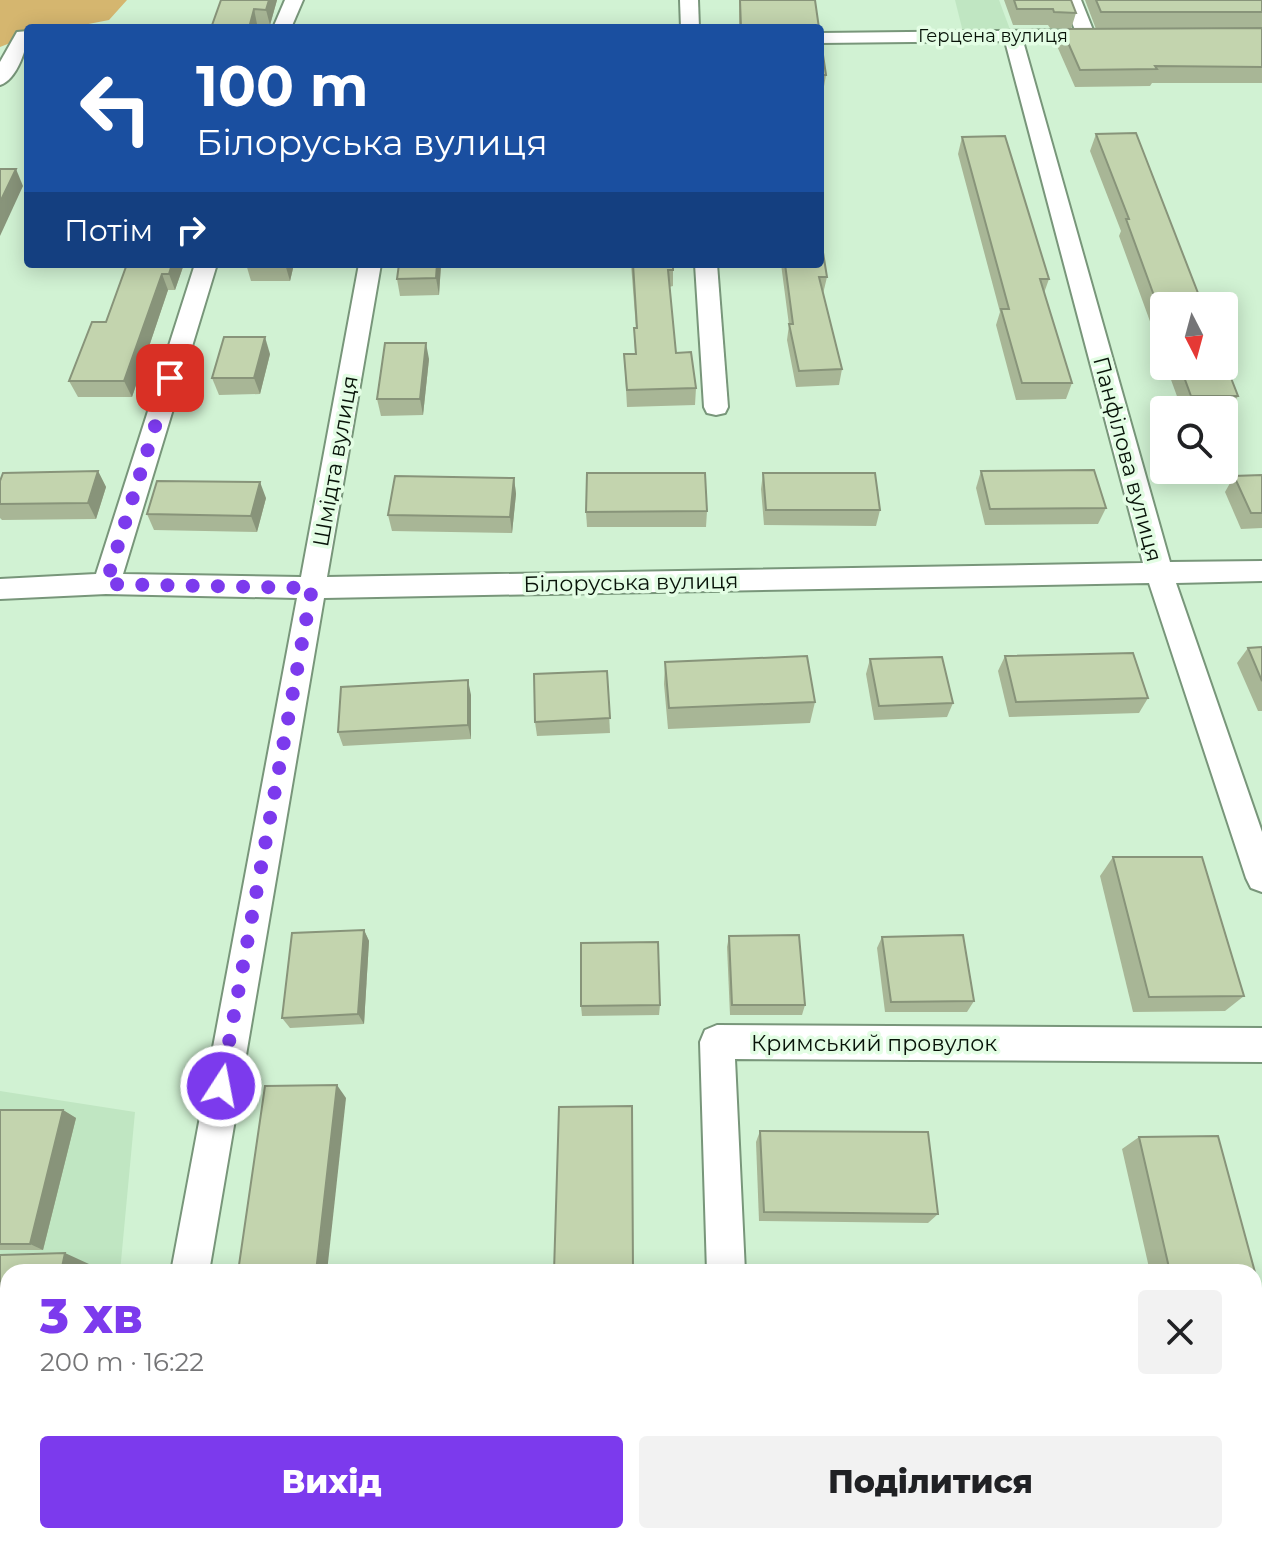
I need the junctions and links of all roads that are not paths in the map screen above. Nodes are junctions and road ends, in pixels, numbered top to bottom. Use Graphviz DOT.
graph roads {
  1 [pos="294,0"];
  2 [pos="689,0"];
  3 [pos="1072,0"];
  4 [pos="284,24"];
  5 [pos="690,24"];
  6 [pos="1012,35"];
  7 [pos="1086,35"];
  8 [pos="1115,35"];
  9 [pos="824,38"];
  10 [pos="24,39"];
  11 [pos="0,79"];
  12 [pos="205,268"];
  13 [pos="369,268"];
  14 [pos="706,268"];
  15 [pos="716,407"];
  16 [pos="1262,571"];
  17 [pos="1159,572"];
  18 [pos="106,584"];
  19 [pos="312,588"];
  20 [pos="0,589"];
  21 [pos="1262,878"];
  22 [pos="1262,1045"];
  23 [pos="191,1264"];
  24 [pos="726,1264"];
  1 -- 4 [label="street"];
  2 -- 5 [label="street"];
  3 -- 7 [label="street"];
  6 -- 7 [label="street, Герцена вулиця"];
  6 -- 9 [label="street, Герцена вулиця"];
  6 -- 17 [label="street, Панфілова вулиця"];
  7 -- 8 [label="street, Герцена вулиця"];
  10 -- 11 [label="street"];
  12 -- 18 [label="street"];
  13 -- 19 [label="street, Шмідта вулиця"];
  14 -- 15 [label="street"];
  16 -- 17 [label="street, Білоруська вулиця"];
  17 -- 19 [label="street, Білоруська вулиця"];
  17 -- 21 [label="street, Панфілова вулиця"];
  18 -- 19 [label="street, Білоруська вулиця"];
  18 -- 20 [label="street, Білоруська вулиця"];
  19 -- 23 [label="street, Шмідта вулиця"];
  22 -- 24 [label="street, Кримський провулок"];
}
